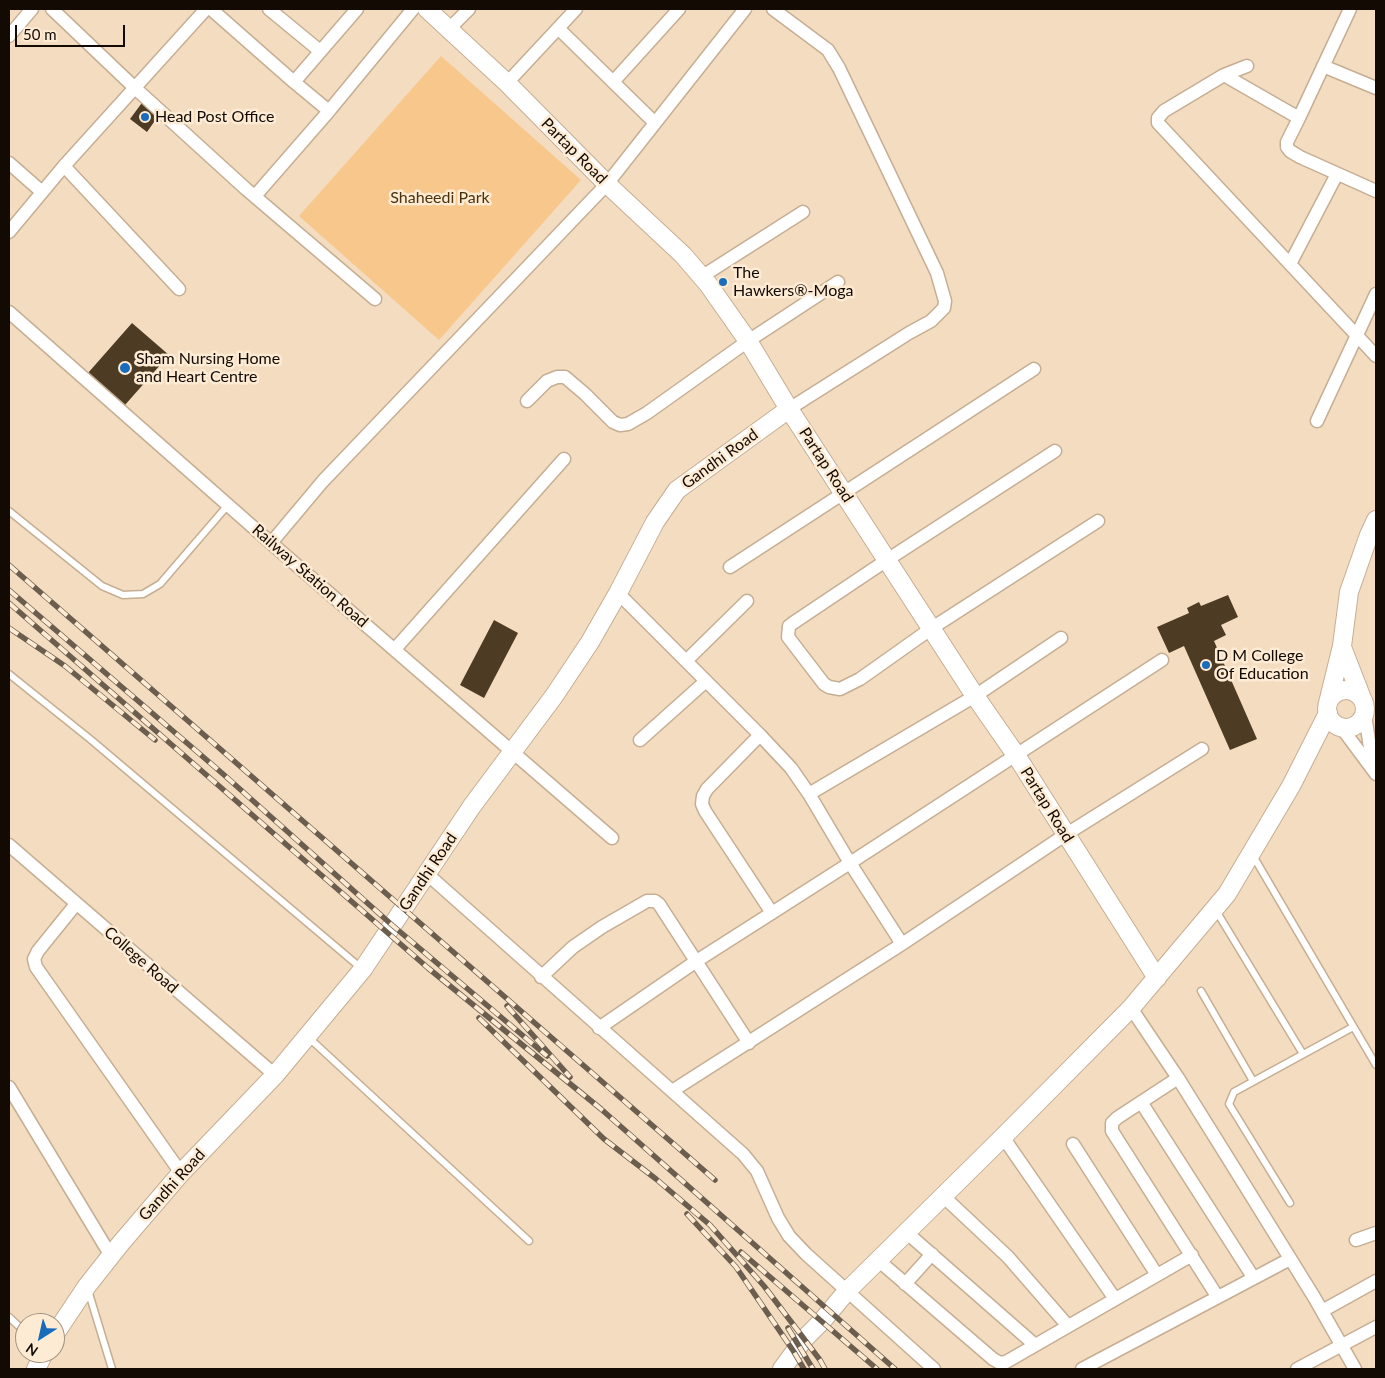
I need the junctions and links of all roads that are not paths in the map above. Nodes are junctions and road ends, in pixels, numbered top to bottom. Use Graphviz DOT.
graph roads {
  1 [pos="32,9"];
  2 [pos="52,9"];
  3 [pos="206,9"];
  4 [pos="212,9"];
  5 [pos="269,9"];
  6 [pos="357,9"];
  7 [pos="412,9"];
  8 [pos="427,9"];
  9 [pos="469,9"];
  10 [pos="576,9"];
  11 [pos="679,9"];
  12 [pos="745,9"];
  13 [pos="773,9"];
  14 [pos="1350,9"];
  15 [pos="449,29"];
  16 [pos="559,29"];
  17 [pos="9,36"];
  18 [pos="320,51"];
  19 [pos="1247,66"];
  20 [pos="1323,66"];
  21 [pos="1224,74"];
  22 [pos="294,82"];
  23 [pos="613,82"];
  24 [pos="508,83"];
  25 [pos="135,88"];
  26 [pos="1376,88"];
  27 [pos="329,110"];
  28 [pos="1299,118"];
  29 [pos="655,124"];
  30 [pos="9,163"];
  31 [pos="64,166"];
  32 [pos="1337,174"];
  33 [pos="607,184"];
  34 [pos="1376,191"];
  35 [pos="42,192"];
  36 [pos="255,196"];
  37 [pos="803,212"];
  38 [pos="9,232"];
  39 [pos="1290,264"];
  40 [pos="701,277"];
  41 [pos="838,282"];
  42 [pos="179,288"];
  43 [pos="1376,294"];
  44 [pos="375,299"];
  45 [pos="9,312"];
  46 [pos="1357,335"];
  47 [pos="748,340"];
  48 [pos="1376,356"];
  49 [pos="1034,369"];
  50 [pos="527,401"];
  51 [pos="788,409"];
  52 [pos="1316,421"];
  53 [pos="1055,451"];
  54 [pos="564,459"];
  55 [pos="844,494"];
  56 [pos="228,505"];
  57 [pos="9,511"];
  58 [pos="1376,520"];
  59 [pos="1098,521"];
  60 [pos="271,543"];
  61 [pos="887,560"];
  62 [pos="730,567"];
  63 [pos="618,593"];
  64 [pos="747,601"];
  65 [pos="932,628"];
  66 [pos="1061,638"];
  67 [pos="1342,646"];
  68 [pos="395,649"];
  69 [pos="1162,660"];
  70 [pos="686,661"];
  71 [pos="9,674"];
  72 [pos="706,681"];
  73 [pos="975,696"];
  74 [pos="1361,696"];
  75 [pos="1328,708"];
  76 [pos="1365,715"];
  77 [pos="1341,727"];
  78 [pos="760,735"];
  79 [pos="640,740"];
  80 [pos="1202,749"];
  81 [pos="512,752"];
  82 [pos="1016,755"];
  83 [pos="1375,772"];
  84 [pos="809,794"];
  85 [pos="1065,835"];
  86 [pos="612,838"];
  87 [pos="9,845"];
  88 [pos="1252,853"];
  89 [pos="850,863"];
  90 [pos="426,873"];
  91 [pos="76,904"];
  92 [pos="1215,908"];
  93 [pos="772,913"];
  94 [pos="902,944"];
  95 [pos="695,962"];
  96 [pos="362,969"];
  97 [pos="541,976"];
  98 [pos="1157,978"];
  99 [pos="1202,991"];
  100 [pos="1131,1008"];
  101 [pos="1353,1027"];
  102 [pos="599,1028"];
  103 [pos="307,1036"];
  104 [pos="749,1043"];
  105 [pos="1303,1054"];
  106 [pos="1376,1065"];
  107 [pos="275,1075"];
  108 [pos="1178,1078"];
  109 [pos="1253,1081"];
  110 [pos="9,1086"];
  111 [pos="672,1091"];
  112 [pos="1140,1102"];
  113 [pos="1003,1137"];
  114 [pos="1073,1144"];
  115 [pos="181,1173"];
  116 [pos="943,1196"];
  117 [pos="1290,1203"];
  118 [pos="906,1232"];
  119 [pos="1376,1232"];
  120 [pos="1356,1240"];
  121 [pos="530,1242"];
  122 [pos="932,1254"];
  123 [pos="1192,1255"];
  124 [pos="111,1256"];
  125 [pos="1290,1259"];
  126 [pos="878,1260"];
  127 [pos="1157,1275"];
  128 [pos="1253,1277"];
  129 [pos="1376,1281"];
  130 [pos="905,1284"];
  131 [pos="87,1286"];
  132 [pos="847,1291"];
  133 [pos="1217,1296"];
  134 [pos="1115,1299"];
  135 [pos="1322,1311"];
  136 [pos="65,1319"];
  137 [pos="1068,1326"];
  138 [pos="1376,1327"];
  139 [pos="1035,1345"];
  140 [pos="1342,1345"];
  141 [pos="112,1369"];
  142 [pos="782,1369"];
  143 [pos="934,1369"];
  144 [pos="1082,1369"];
  145 [pos="1298,1369"];
  146 [pos="1355,1369"];
  1 -- 17 [label="street"];
  2 -- 25 [label="street"];
  3 -- 25 [label="street"];
  4 -- 22 [label="street"];
  5 -- 18 [label="street"];
  6 -- 18 [label="street"];
  7 -- 27 [label="street"];
  8 -- 15 [label="street, Partap Road"];
  9 -- 15 [label="street"];
  10 -- 16 [label="street"];
  11 -- 23 [label="street"];
  12 -- 29 [label="street"];
  13 -- 51 [label="street"];
  14 -- 20 [label="street"];
  15 -- 24 [label="street, Partap Road"];
  16 -- 23 [label="street"];
  16 -- 24 [label="street"];
  18 -- 22 [label="street"];
  19 -- 21 [label="street"];
  20 -- 26 [label="street"];
  20 -- 28 [label="street"];
  21 -- 28 [label="street"];
  21 -- 39 [label="street"];
  22 -- 27 [label="street"];
  23 -- 29 [label="street"];
  24 -- 33 [label="street, Partap Road"];
  25 -- 31 [label="street"];
  25 -- 36 [label="street"];
  27 -- 36 [label="street"];
  28 -- 32 [label="street"];
  29 -- 33 [label="street"];
  30 -- 35 [label="street"];
  31 -- 35 [label="street"];
  31 -- 42 [label="street"];
  32 -- 34 [label="street"];
  32 -- 39 [label="street"];
  33 -- 40 [label="street, Partap Road"];
  33 -- 60 [label="street"];
  35 -- 38 [label="street"];
  36 -- 44 [label="street"];
  37 -- 40 [label="street"];
  39 -- 46 [label="street"];
  40 -- 47 [label="street, Partap Road"];
  41 -- 47 [label="street"];
  43 -- 46 [label="street"];
  45 -- 56 [label="street, Railway Station Road"];
  46 -- 48 [label="street"];
  46 -- 52 [label="street"];
  47 -- 50 [label="street"];
  47 -- 51 [label="street, Partap Road"];
  49 -- 55 [label="street"];
  51 -- 55 [label="street, Partap Road"];
  51 -- 63 [label="street, Gandhi Road"];
  53 -- 61 [label="street"];
  54 -- 68 [label="street"];
  55 -- 61 [label="street, Partap Road"];
  55 -- 62 [label="street"];
  56 -- 57 [label="lane"];
  56 -- 60 [label="street, Railway Station Road"];
  58 -- 67 [label="street"];
  59 -- 65 [label="street"];
  60 -- 68 [label="street, Railway Station Road"];
  61 -- 65 [label="street, Partap Road"];
  61 -- 65 [label="street"];
  63 -- 70 [label="street"];
  63 -- 81 [label="street, Gandhi Road"];
  64 -- 70 [label="street"];
  65 -- 73 [label="street, Partap Road"];
  66 -- 73 [label="street"];
  67 -- 74 [label="street"];
  67 -- 75 [label="street"];
  68 -- 81 [label="street, Railway Station Road"];
  69 -- 82 [label="street"];
  70 -- 72 [label="street"];
  71 -- 96 [label="lane"];
  72 -- 78 [label="street"];
  72 -- 79 [label="street"];
  73 -- 82 [label="street, Partap Road"];
  73 -- 84 [label="street"];
  74 -- 75 [label="street"];
  74 -- 76 [label="street"];
  75 -- 77 [label="street"];
  75 -- 88 [label="street"];
  76 -- 77 [label="street"];
  76 -- 83 [label="street"];
  77 -- 83 [label="street"];
  78 -- 84 [label="street"];
  78 -- 93 [label="street"];
  80 -- 85 [label="street"];
  81 -- 86 [label="street, Railway Station Road"];
  81 -- 90 [label="street, Gandhi Road"];
  82 -- 85 [label="street, Partap Road"];
  82 -- 89 [label="street"];
  84 -- 89 [label="street"];
  85 -- 94 [label="street"];
  85 -- 98 [label="street, Partap Road"];
  87 -- 91 [label="street, College Road"];
  88 -- 92 [label="street"];
  88 -- 101 [label="lane"];
  89 -- 93 [label="street"];
  89 -- 94 [label="street"];
  90 -- 96 [label="street, Gandhi Road"];
  90 -- 97 [label="street"];
  91 -- 107 [label="street, College Road"];
  91 -- 115 [label="street"];
  92 -- 98 [label="street"];
  92 -- 105 [label="lane"];
  93 -- 95 [label="street"];
  94 -- 104 [label="street"];
  95 -- 97 [label="street"];
  95 -- 102 [label="street"];
  95 -- 104 [label="street"];
  96 -- 103 [label="street, Gandhi Road"];
  97 -- 102 [label="street"];
  98 -- 100 [label="street"];
  99 -- 109 [label="lane"];
  100 -- 108 [label="street"];
  100 -- 113 [label="street"];
  101 -- 105 [label="lane"];
  101 -- 106 [label="lane"];
  102 -- 111 [label="street"];
  103 -- 107 [label="street, Gandhi Road"];
  103 -- 121 [label="lane"];
  104 -- 111 [label="street"];
  105 -- 109 [label="lane"];
  107 -- 115 [label="street, Gandhi Road"];
  108 -- 112 [label="street"];
  108 -- 125 [label="street"];
  109 -- 117 [label="lane"];
  110 -- 124 [label="street"];
  111 -- 132 [label="street"];
  112 -- 123 [label="street"];
  112 -- 128 [label="street"];
  113 -- 116 [label="street"];
  113 -- 134 [label="street"];
  114 -- 127 [label="street"];
  115 -- 124 [label="street, Gandhi Road"];
  116 -- 118 [label="street"];
  116 -- 137 [label="street"];
  118 -- 122 [label="street"];
  118 -- 126 [label="street"];
  119 -- 120 [label="street"];
  122 -- 130 [label="street"];
  122 -- 139 [label="street"];
  123 -- 127 [label="street"];
  123 -- 133 [label="street"];
  124 -- 131 [label="street, Gandhi Road"];
  125 -- 128 [label="street"];
  125 -- 135 [label="street"];
  126 -- 130 [label="street"];
  126 -- 132 [label="street"];
  127 -- 134 [label="street"];
  128 -- 133 [label="street"];
  129 -- 135 [label="street"];
  130 -- 139 [label="street"];
  131 -- 136 [label="street, Gandhi Road"];
  131 -- 141 [label="lane"];
  132 -- 142 [label="street"];
  132 -- 143 [label="street"];
  133 -- 144 [label="street"];
  134 -- 137 [label="street"];
  135 -- 140 [label="street"];
  137 -- 139 [label="street"];
  138 -- 140 [label="street"];
  140 -- 145 [label="street"];
  140 -- 146 [label="street"];
}
